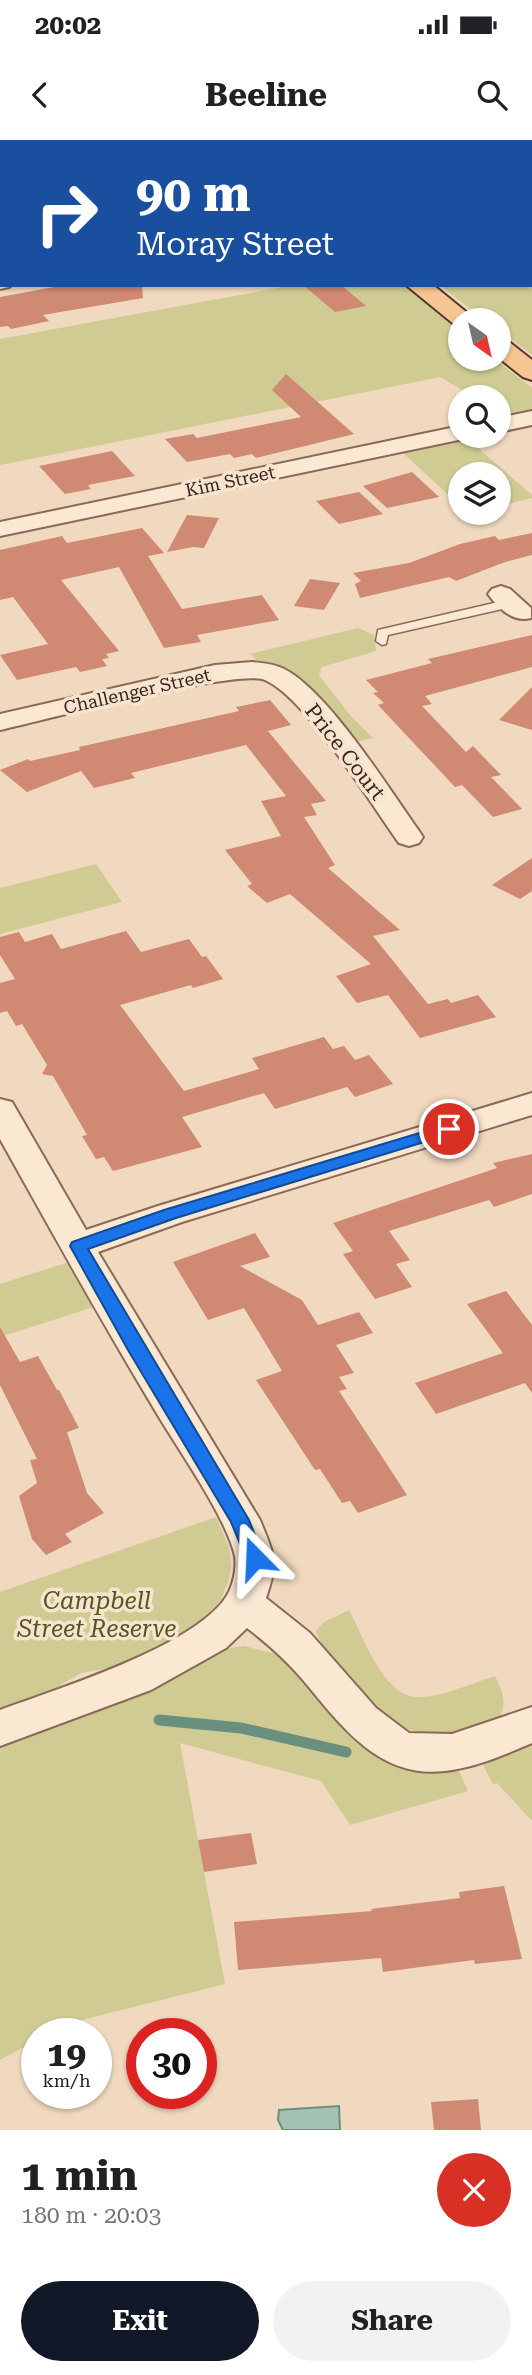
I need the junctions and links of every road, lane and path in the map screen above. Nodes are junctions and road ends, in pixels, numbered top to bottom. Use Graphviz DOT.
graph roads {
  1 [pos="421,287"];
  2 [pos="448,308"];
  3 [pos="511,355"];
  4 [pos="532,372"];
  5 [pos="532,418"];
  6 [pos="511,422"];
  7 [pos="448,435"];
  8 [pos="4,523"];
  9 [pos="516,602"];
  10 [pos="378,634"];
  11 [pos="275,674"];
  12 [pos="0,722"];
  13 [pos="409,837"];
  14 [pos="532,1104"];
  15 [pos="0,1110"];
  16 [pos="78,1246"];
  17 [pos="244,1604"];
  18 [pos="532,1725"];
  19 [pos="0,1728"];
  1 -- 2 [label="main road"];
  3 -- 4 [label="main road"];
  5 -- 6 [label="street"];
  7 -- 8 [label="street, Kim Street"];
  9 -- 10 [label="lane"];
  11 -- 12 [label="street, Challenger Street"];
  11 -- 13 [label="street, Price Court"];
  14 -- 16 [label="street"];
  15 -- 16 [label="street"];
  16 -- 17 [label="street"];
  17 -- 18 [label="street"];
  17 -- 19 [label="street"];
}
